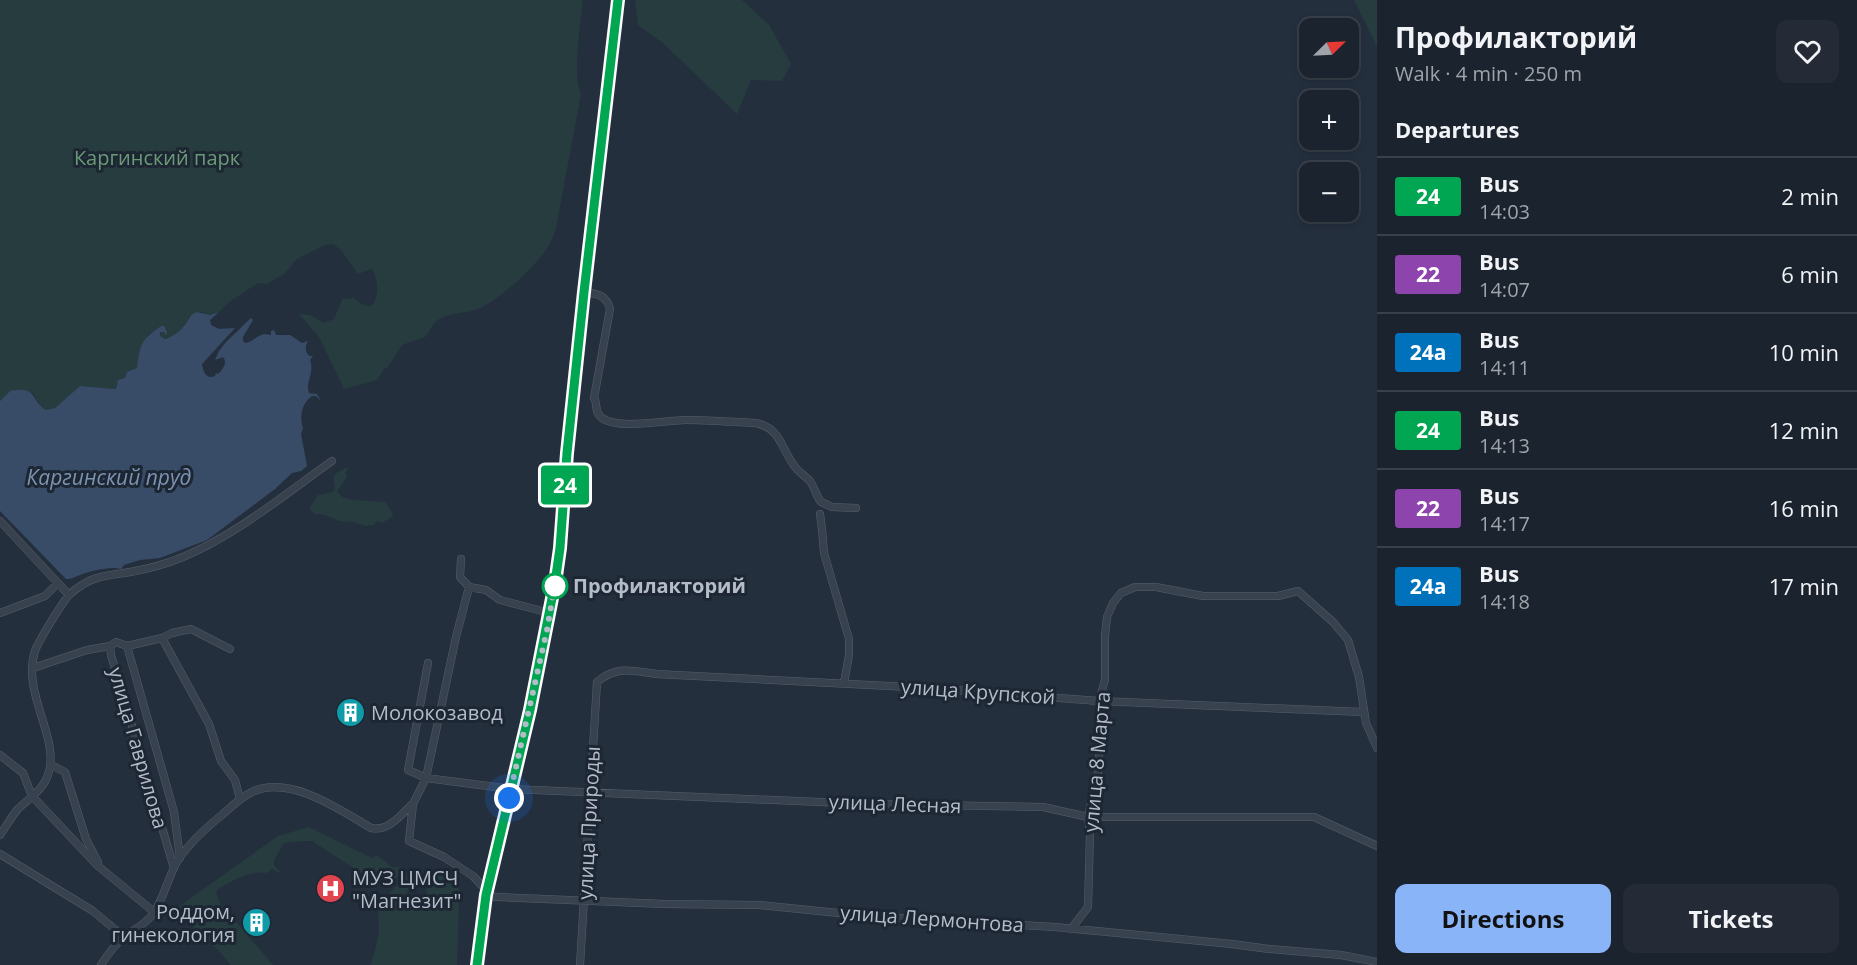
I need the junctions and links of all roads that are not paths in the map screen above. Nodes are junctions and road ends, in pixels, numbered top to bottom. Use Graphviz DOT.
graph roads {
  1 [pos="618,0"];
  2 [pos="584,292"];
  3 [pos="332,461"];
  4 [pos="856,508"];
  5 [pos="820,514"];
  6 [pos="0,521"];
  7 [pos="461,559"];
  8 [pos="58,583"];
  9 [pos="469,587"];
  10 [pos="69,595"];
  11 [pos="0,613"];
  12 [pos="550,613"];
  13 [pos="162,638"];
  14 [pos="110,646"];
  15 [pos="127,646"];
  16 [pos="230,649"];
  17 [pos="428,663"];
  18 [pos="33,668"];
  19 [pos="597,682"];
  20 [pos="844,684"];
  21 [pos="1100,700"];
  22 [pos="1363,712"];
  23 [pos="1377,748"];
  24 [pos="0,755"];
  25 [pos="51,765"];
  26 [pos="426,778"];
  27 [pos="511,789"];
  28 [pos="590,792"];
  29 [pos="32,796"];
  30 [pos="240,799"];
  31 [pos="413,804"];
  32 [pos="1088,817"];
  33 [pos="0,835"];
  34 [pos="1377,846"];
  35 [pos="0,854"];
  36 [pos="180,858"];
  37 [pos="174,868"];
  38 [pos="102,869"];
  39 [pos="486,895"];
  40 [pos="585,901"];
  41 [pos="154,912"];
  42 [pos="1071,929"];
  43 [pos="124,937"];
  44 [pos="1376,962"];
  45 [pos="101,965"];
  46 [pos="477,965"];
  47 [pos="580,965"];
  1 -- 2 [label="main road"];
  2 -- 4 [label="street"];
  2 -- 12 [label="main road"];
  3 -- 10 [label="street"];
  5 -- 20 [label="street"];
  6 -- 8 [label="street"];
  7 -- 9 [label="street"];
  8 -- 10 [label="street"];
  8 -- 11 [label="street"];
  9 -- 12 [label="street"];
  9 -- 26 [label="street"];
  10 -- 18 [label="street"];
  12 -- 27 [label="main road"];
  13 -- 15 [label="street, улица Гаврилова"];
  13 -- 16 [label="street, улица Гаврилова"];
  13 -- 30 [label="street"];
  14 -- 15 [label="street, улица Гаврилова"];
  14 -- 18 [label="street"];
  14 -- 37 [label="street, улица Гаврилова"];
  15 -- 36 [label="street, улица Гаврилова"];
  17 -- 26 [label="street, улица Лесная"];
  18 -- 25 [label="street"];
  19 -- 20 [label="street, улица Крупской"];
  19 -- 28 [label="street, улица Природы"];
  20 -- 21 [label="street, улица Крупской"];
  21 -- 22 [label="street, улица Крупской"];
  21 -- 22 [label="street, улица 8 Марта"];
  21 -- 32 [label="street, улица 8 Марта"];
  22 -- 23 [label="street"];
  24 -- 29 [label="street"];
  25 -- 29 [label="street"];
  25 -- 38 [label="street"];
  26 -- 27 [label="street, улица Лесная"];
  26 -- 31 [label="street"];
  27 -- 28 [label="street, улица Лесная"];
  27 -- 39 [label="main road"];
  28 -- 32 [label="street, улица Лесная"];
  28 -- 40 [label="street, улица Природы"];
  29 -- 33 [label="street"];
  29 -- 38 [label="street"];
  30 -- 31 [label="street"];
  30 -- 36 [label="street"];
  31 -- 39 [label="street"];
  32 -- 34 [label="street, улица Лесная"];
  32 -- 42 [label="street, улица 8 Марта"];
  35 -- 43 [label="street"];
  36 -- 37 [label="street"];
  37 -- 41 [label="street"];
  38 -- 41 [label="street"];
  39 -- 40 [label="street, улица Лермонтова"];
  39 -- 46 [label="main road"];
  40 -- 42 [label="street, улица Лермонтова"];
  40 -- 47 [label="street, улица Природы"];
  41 -- 43 [label="street"];
  42 -- 44 [label="street, улица Лермонтова"];
  43 -- 45 [label="street"];
}
